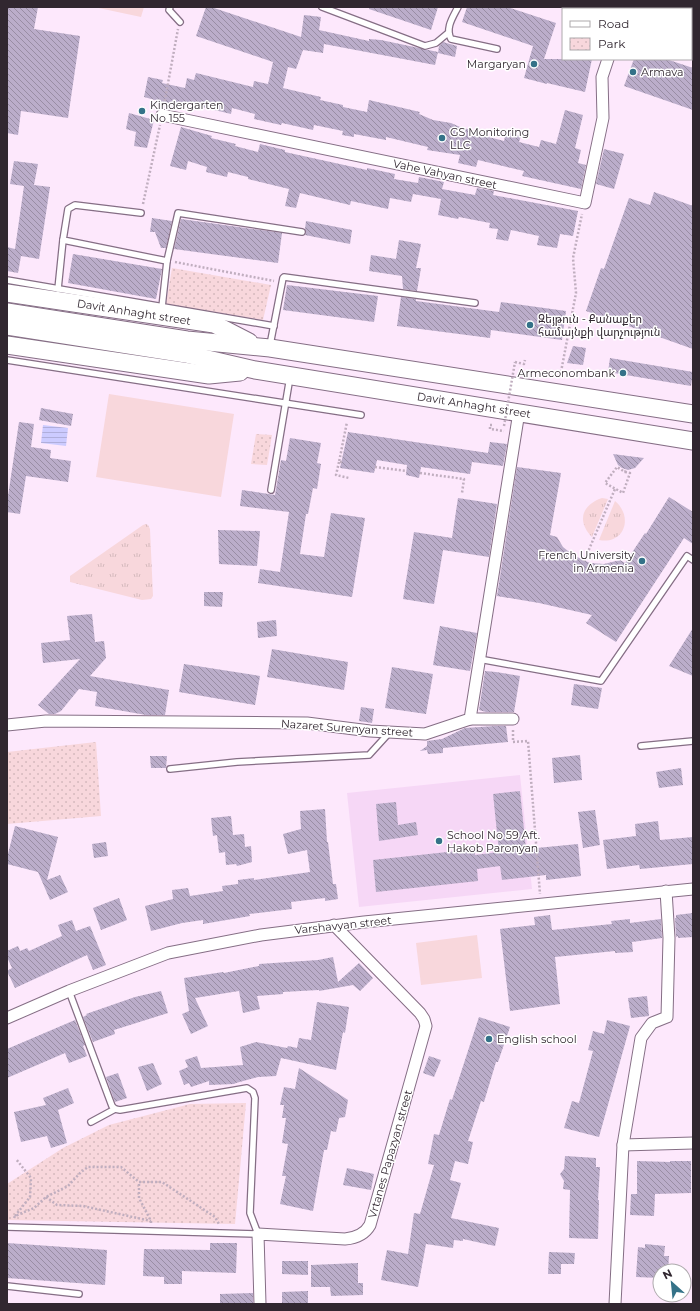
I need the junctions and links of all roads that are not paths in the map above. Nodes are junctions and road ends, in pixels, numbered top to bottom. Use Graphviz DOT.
graph roads {
  1 [pos="170,7"];
  2 [pos="322,7"];
  3 [pos="458,7"];
  4 [pos="180,22"];
  5 [pos="448,33"];
  6 [pos="497,49"];
  7 [pos="608,60"];
  8 [pos="162,115"];
  9 [pos="141,213"];
  10 [pos="302,232"];
  11 [pos="63,240"];
  12 [pos="168,261"];
  13 [pos="7,280"];
  14 [pos="58,289"];
  15 [pos="7,293"];
  16 [pos="475,303"];
  17 [pos="162,307"];
  18 [pos="7,312"];
  19 [pos="7,326"];
  20 [pos="274,326"];
  21 [pos="7,345"];
  22 [pos="263,347"];
  23 [pos="7,360"];
  24 [pos="255,370"];
  25 [pos="290,375"];
  26 [pos="285,403"];
  27 [pos="519,412"];
  28 [pos="693,414"];
  29 [pos="361,415"];
  30 [pos="693,441"];
  31 [pos="271,490"];
  32 [pos="693,560"];
  33 [pos="479,659"];
  34 [pos="470,718"];
  35 [pos="513,719"];
  36 [pos="7,725"];
  37 [pos="390,732"];
  38 [pos="693,741"];
  39 [pos="641,746"];
  40 [pos="170,769"];
  41 [pos="693,889"];
  42 [pos="666,891"];
  43 [pos="334,925"];
  44 [pos="69,991"];
  45 [pos="7,1018"];
  46 [pos="116,1109"];
  47 [pos="91,1122"];
  48 [pos="693,1143"];
  49 [pos="623,1145"];
  50 [pos="8,1227"];
  51 [pos="258,1234"];
  52 [pos="7,1286"];
  53 [pos="80,1294"];
  54 [pos="260,1304"];
  55 [pos="615,1304"];
  1 -- 4 [label="lane"];
  2 -- 5 [label="lane"];
  3 -- 5 [label="lane"];
  5 -- 6 [label="lane"];
  7 -- 8 [label="street, Vahe Vahyan street"];
  9 -- 11 [label="lane"];
  10 -- 12 [label="lane"];
  11 -- 12 [label="lane"];
  11 -- 14 [label="lane"];
  12 -- 17 [label="lane"];
  13 -- 14 [label="lane"];
  14 -- 17 [label="lane"];
  15 -- 22 [label="main road, Davit Anhaght street"];
  16 -- 20 [label="lane"];
  17 -- 20 [label="lane"];
  18 -- 22 [label="main road, Davit Anhaght street"];
  19 -- 24 [label="main road, Davit Anhaght street"];
  20 -- 22 [label="lane"];
  21 -- 24 [label="main road, Davit Anhaght street"];
  22 -- 28 [label="main road, Davit Anhaght street"];
  23 -- 26 [label="lane"];
  24 -- 25 [label="main road, Davit Anhaght street"];
  25 -- 26 [label="lane"];
  25 -- 27 [label="main road, Davit Anhaght street"];
  26 -- 29 [label="lane"];
  26 -- 31 [label="lane"];
  27 -- 30 [label="main road, Davit Anhaght street"];
  27 -- 33 [label="street"];
  32 -- 33 [label="lane"];
  33 -- 34 [label="street"];
  34 -- 35 [label="street"];
  34 -- 37 [label="street, Nazaret Surenyan street"];
  36 -- 37 [label="street, Nazaret Surenyan street"];
  37 -- 40 [label="lane"];
  38 -- 39 [label="lane"];
  41 -- 42 [label="street, Varshavyan street"];
  42 -- 43 [label="street, Varshavyan street"];
  42 -- 49 [label="street"];
  43 -- 44 [label="street, Varshavyan street"];
  43 -- 51 [label="street, Vrtanes Papazyan street"];
  44 -- 45 [label="street, Varshavyan street"];
  44 -- 46 [label="lane"];
  46 -- 47 [label="lane"];
  46 -- 51 [label="lane"];
  48 -- 49 [label="street"];
  49 -- 55 [label="street"];
  50 -- 51 [label="lane"];
  51 -- 54 [label="street"];
  52 -- 53 [label="lane"];
}
